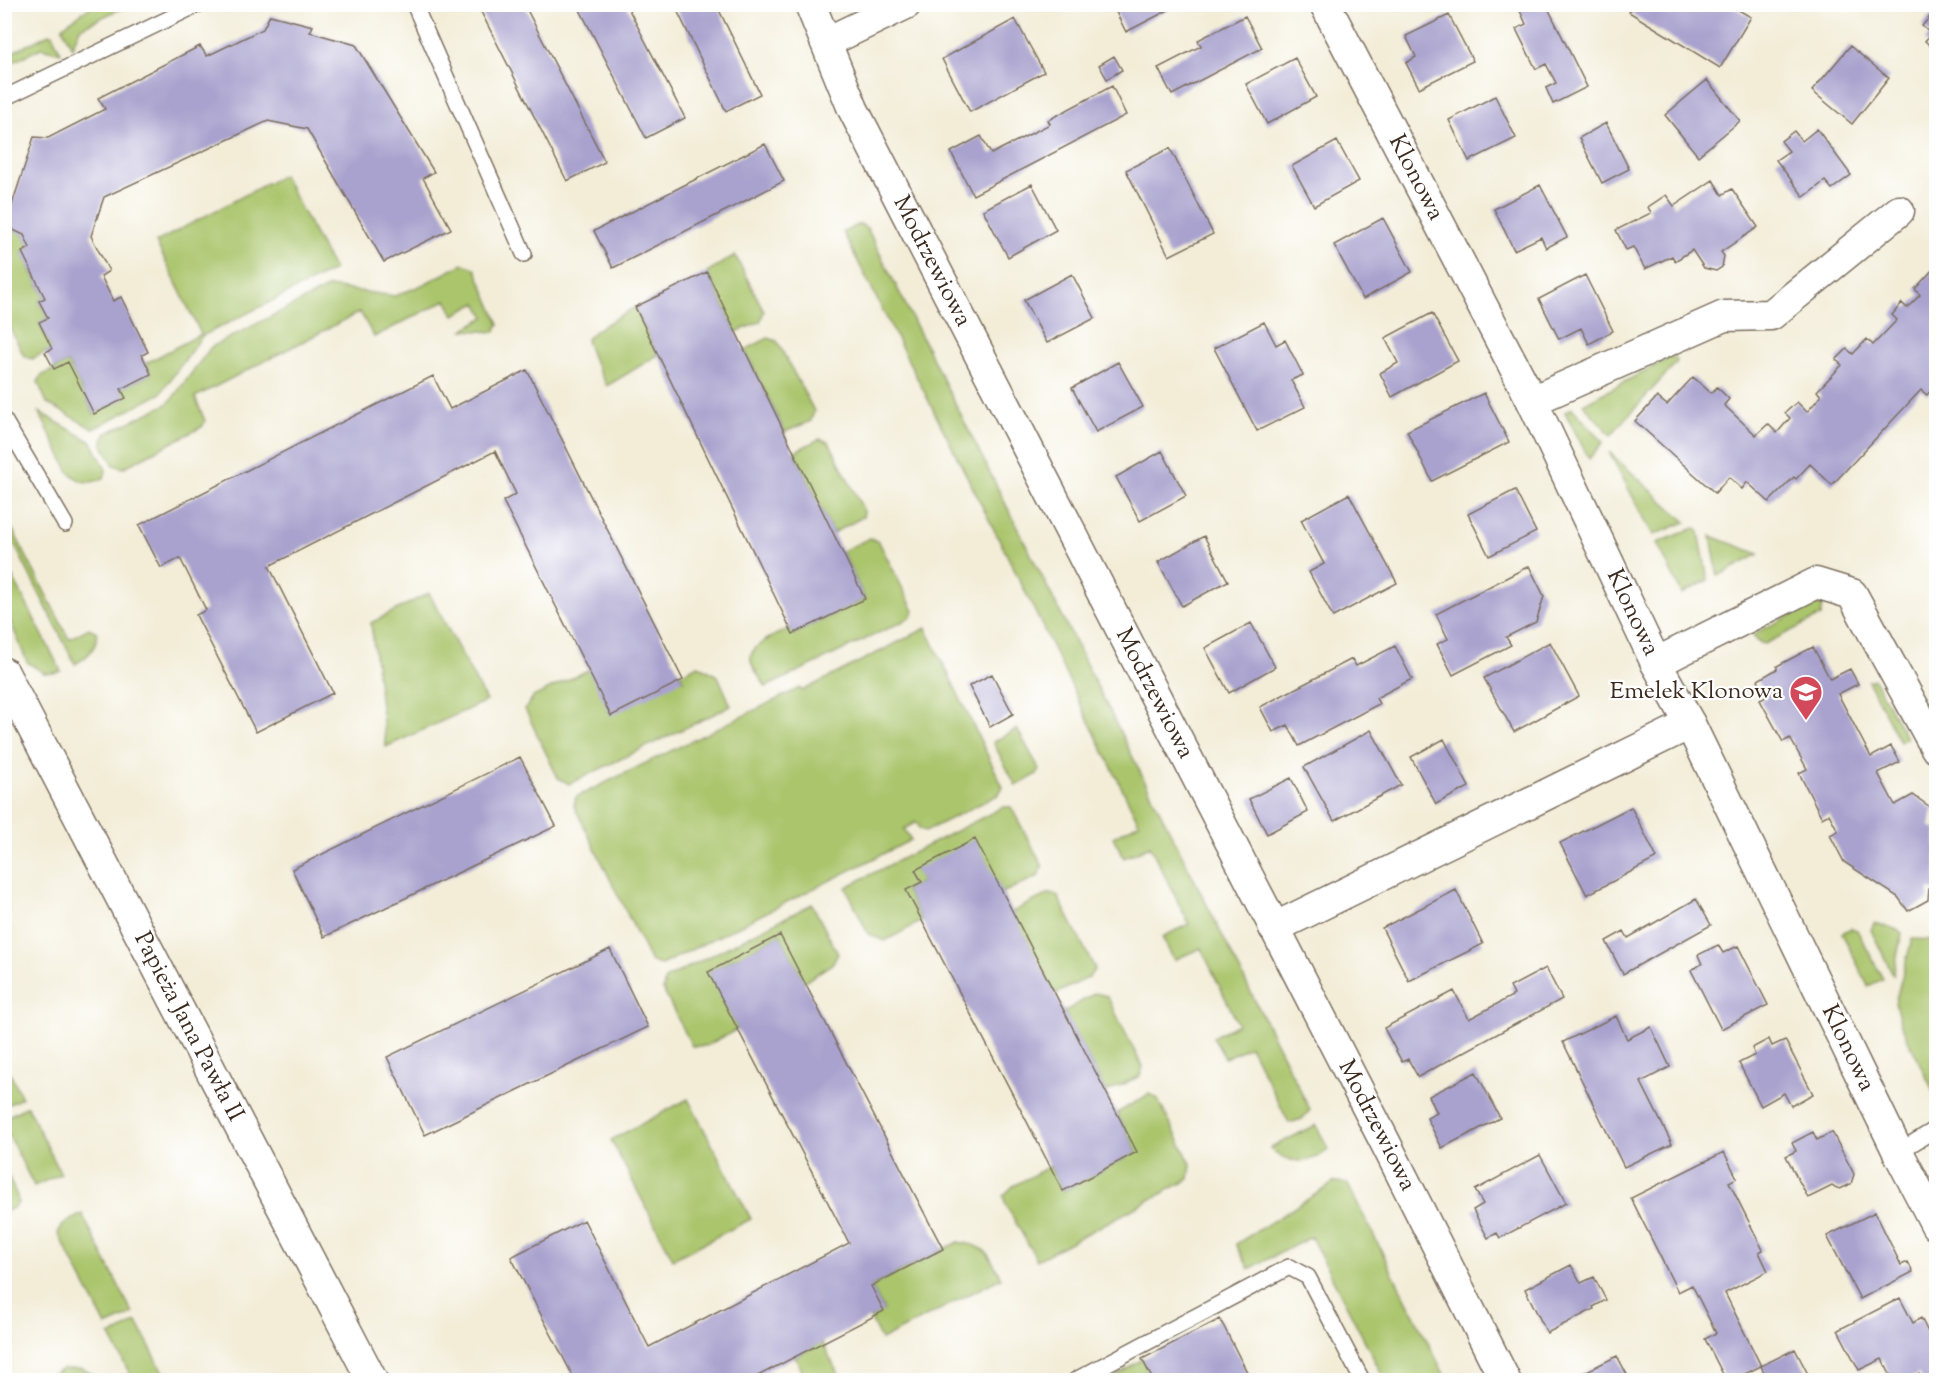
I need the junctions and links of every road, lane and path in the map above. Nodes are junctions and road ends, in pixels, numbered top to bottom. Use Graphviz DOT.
graph roads {
  1 [pos="199,4"];
  2 [pos="414,4"];
  3 [pos="810,4"];
  4 [pos="906,4"];
  5 [pos="1325,4"];
  6 [pos="827,42"];
  7 [pos="4,98"];
  8 [pos="1899,211"];
  9 [pos="524,254"];
  10 [pos="1532,401"];
  11 [pos="4,420"];
  12 [pos="65,524"];
  13 [pos="1656,663"];
  14 [pos="4,673"];
  15 [pos="1690,724"];
  16 [pos="1936,748"];
  17 [pos="1274,928"];
  18 [pos="1936,1129"];
  19 [pos="1898,1152"];
  20 [pos="1936,1225"];
  21 [pos="372,1380"];
  22 [pos="1076,1380"];
  23 [pos="1362,1380"];
  24 [pos="1505,1380"];
  1 -- 7 [label="lane"];
  2 -- 9 [label="lane"];
  3 -- 6 [label="street, Modrzewiowa"];
  4 -- 6 [label="street"];
  5 -- 10 [label="street, Klonowa"];
  6 -- 17 [label="street, Modrzewiowa"];
  8 -- 10 [label="street"];
  10 -- 13 [label="street, Klonowa"];
  11 -- 12 [label="lane"];
  13 -- 15 [label="street, Klonowa"];
  13 -- 16 [label="street"];
  14 -- 21 [label="street, Papieża Jana Pawła II"];
  15 -- 17 [label="street"];
  15 -- 19 [label="street, Klonowa"];
  17 -- 24 [label="street, Modrzewiowa"];
  18 -- 19 [label="lane"];
  19 -- 20 [label="street, Klonowa"];
  22 -- 23 [label="lane"];
}
